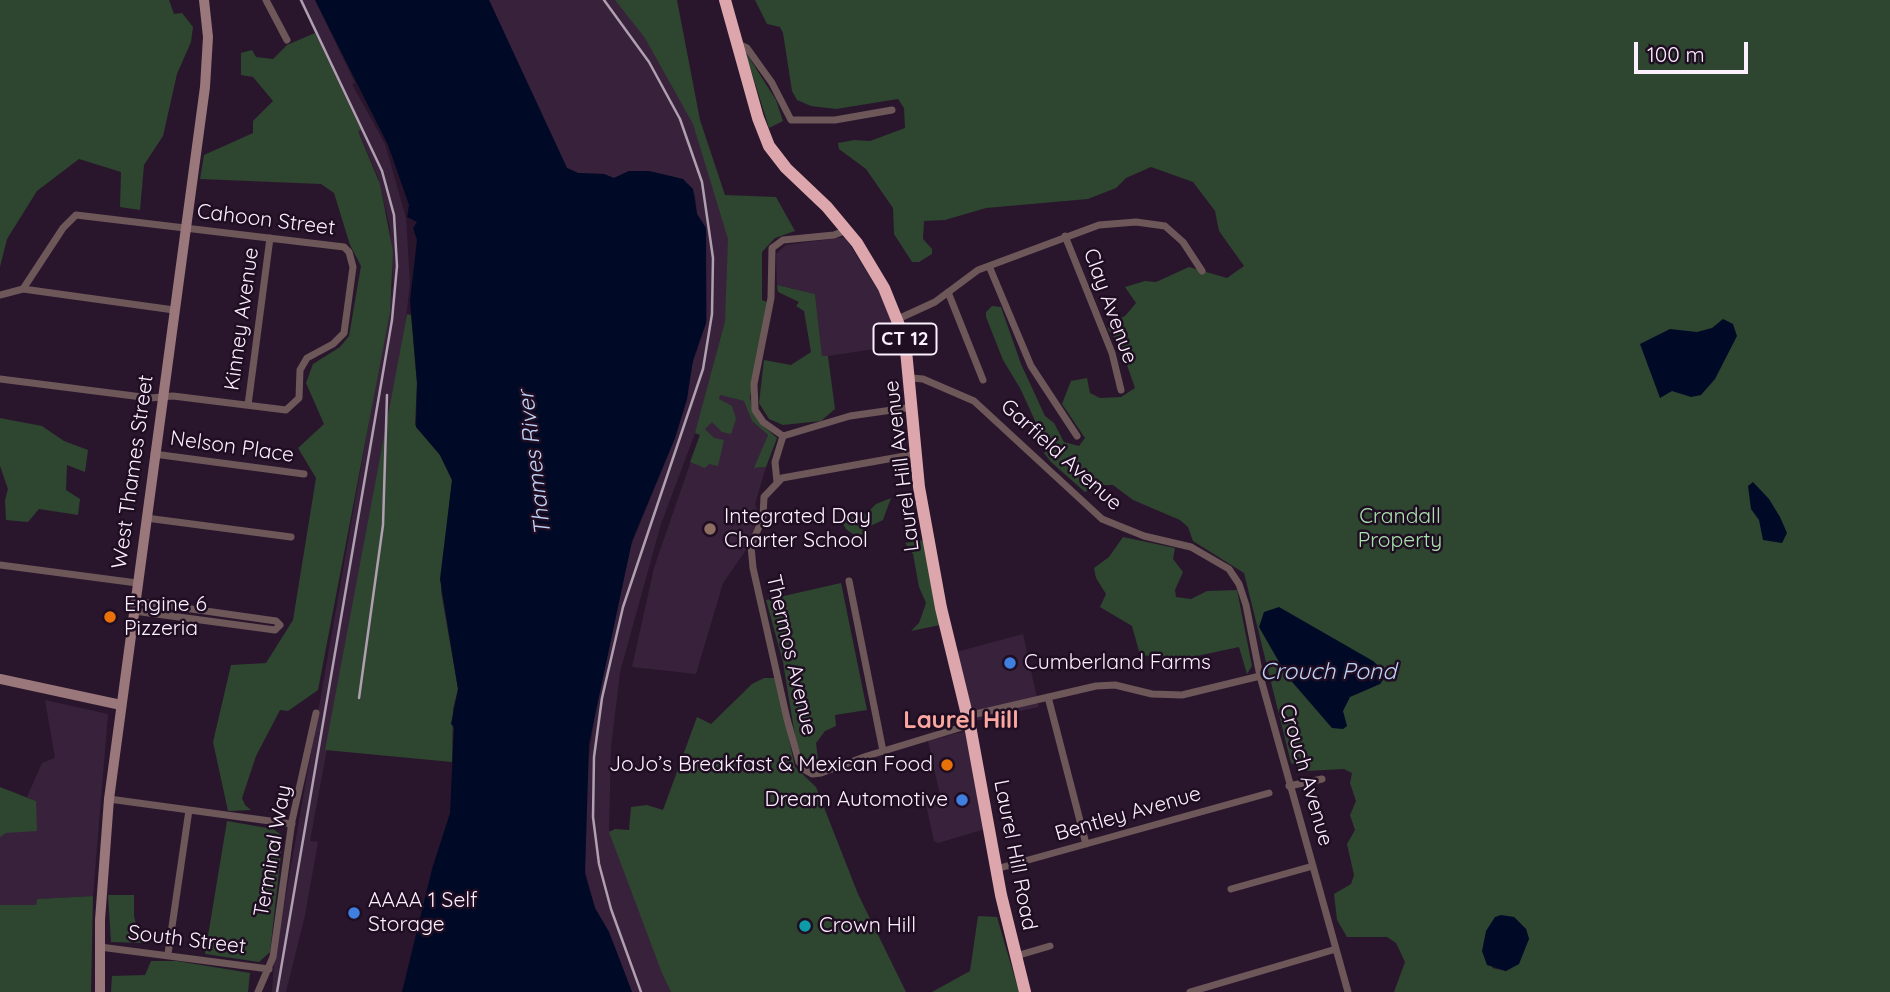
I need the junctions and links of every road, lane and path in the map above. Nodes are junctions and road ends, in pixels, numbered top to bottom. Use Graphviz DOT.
graph roads {
  1 [pos="204,0"];
  2 [pos="266,0"];
  3 [pos="725,0"];
  4 [pos="287,40"];
  5 [pos="737,44"];
  6 [pos="891,110"];
  7 [pos="185,227"];
  8 [pos="847,230"];
  9 [pos="1065,236"];
  10 [pos="270,238"];
  11 [pos="989,266"];
  12 [pos="1202,271"];
  13 [pos="23,289"];
  14 [pos="948,292"];
  15 [pos="0,295"];
  16 [pos="174,310"];
  17 [pos="898,319"];
  18 [pos="911,378"];
  19 [pos="0,379"];
  20 [pos="983,380"];
  21 [pos="1121,390"];
  22 [pos="162,397"];
  23 [pos="247,405"];
  24 [pos="913,407"];
  25 [pos="783,436"];
  26 [pos="1077,436"];
  27 [pos="155,454"];
  28 [pos="916,454"];
  29 [pos="304,474"];
  30 [pos="777,482"];
  31 [pos="146,518"];
  32 [pos="290,537"];
  33 [pos="0,565"];
  34 [pos="1229,569"];
  35 [pos="849,581"];
  36 [pos="137,583"];
  37 [pos="134,606"];
  38 [pos="279,627"];
  39 [pos="1260,676"];
  40 [pos="0,679"];
  41 [pos="1048,696"];
  42 [pos="121,705"];
  43 [pos="316,713"];
  44 [pos="968,721"];
  45 [pos="883,751"];
  46 [pos="1322,779"];
  47 [pos="1289,786"];
  48 [pos="1269,793"];
  49 [pos="109,799"];
  50 [pos="190,810"];
  51 [pos="292,824"];
  52 [pos="1086,844"];
  53 [pos="1313,866"];
  54 [pos="996,869"];
  55 [pos="1231,889"];
  56 [pos="1050,946"];
  57 [pos="100,947"];
  58 [pos="1336,949"];
  59 [pos="168,954"];
  60 [pos="1016,956"];
  61 [pos="269,969"];
  62 [pos="100,992"];
  63 [pos="258,992"];
  64 [pos="1025,992"];
  65 [pos="1190,992"];
  66 [pos="1348,992"];
  1 -- 7 [label="main road, West Thames Street"];
  2 -- 4 [label="street"];
  3 -- 5 [label="highway, Laurel Hill Avenue / CT 12"];
  5 -- 6 [label="street"];
  5 -- 8 [label="highway, Laurel Hill Avenue / CT 12"];
  7 -- 10 [label="street, Cahoon Street"];
  7 -- 13 [label="street, Cahoon Street"];
  7 -- 16 [label="main road, West Thames Street"];
  8 -- 17 [label="highway, Laurel Hill Avenue / CT 12"];
  8 -- 25 [label="street"];
  9 -- 11 [label="street"];
  9 -- 12 [label="street"];
  9 -- 21 [label="street, Clay Avenue"];
  10 -- 23 [label="street, Kinney Avenue"];
  10 -- 23 [label="street, Cahoon Street"];
  11 -- 14 [label="street"];
  11 -- 26 [label="street"];
  13 -- 15 [label="street"];
  13 -- 16 [label="street"];
  14 -- 17 [label="street"];
  14 -- 20 [label="street"];
  16 -- 22 [label="main road, West Thames Street"];
  17 -- 18 [label="highway, Laurel Hill Avenue / CT 12"];
  18 -- 24 [label="highway, Laurel Hill Avenue / CT 12"];
  18 -- 34 [label="street, Garfield Avenue"];
  19 -- 22 [label="street"];
  22 -- 23 [label="street"];
  22 -- 27 [label="main road, West Thames Street"];
  24 -- 25 [label="street"];
  24 -- 28 [label="highway, Laurel Hill Avenue / CT 12"];
  25 -- 30 [label="street"];
  27 -- 29 [label="street, Nelson Place"];
  27 -- 31 [label="main road, West Thames Street"];
  28 -- 30 [label="street"];
  28 -- 44 [label="highway, Laurel Hill Avenue / CT 12"];
  30 -- 45 [label="street, Thermos Avenue"];
  31 -- 32 [label="street"];
  31 -- 36 [label="main road, West Thames Street"];
  33 -- 36 [label="street"];
  34 -- 39 [label="street, Crouch Avenue"];
  35 -- 45 [label="street"];
  36 -- 37 [label="main road, West Thames Street"];
  37 -- 38 [label="street"];
  37 -- 42 [label="main road, West Thames Street"];
  39 -- 41 [label="street, Thermos Avenue"];
  39 -- 47 [label="street, Crouch Avenue"];
  40 -- 42 [label="main road"];
  41 -- 44 [label="street, Thermos Avenue"];
  41 -- 52 [label="street"];
  42 -- 49 [label="main road, West Thames Street"];
  43 -- 51 [label="street, Terminal Way"];
  44 -- 45 [label="street, Thermos Avenue"];
  44 -- 54 [label="highway, Laurel Hill Road / CT 12"];
  46 -- 47 [label="street"];
  47 -- 53 [label="street, Crouch Avenue"];
  48 -- 52 [label="street, Bentley Avenue"];
  49 -- 50 [label="street"];
  49 -- 57 [label="main road, West Thames Street"];
  50 -- 51 [label="street"];
  50 -- 59 [label="street"];
  51 -- 61 [label="street, Terminal Way"];
  52 -- 54 [label="street, Bentley Avenue"];
  53 -- 55 [label="street"];
  53 -- 58 [label="street, Crouch Avenue"];
  54 -- 60 [label="highway, Laurel Hill Road / CT 12"];
  56 -- 60 [label="street"];
  57 -- 59 [label="street, South Street"];
  57 -- 62 [label="main road, West Thames Street"];
  58 -- 65 [label="street"];
  58 -- 66 [label="street, Crouch Avenue"];
  59 -- 61 [label="street, South Street"];
  60 -- 64 [label="highway, Laurel Hill Road / CT 12"];
  61 -- 63 [label="street, Terminal Way"];
}
